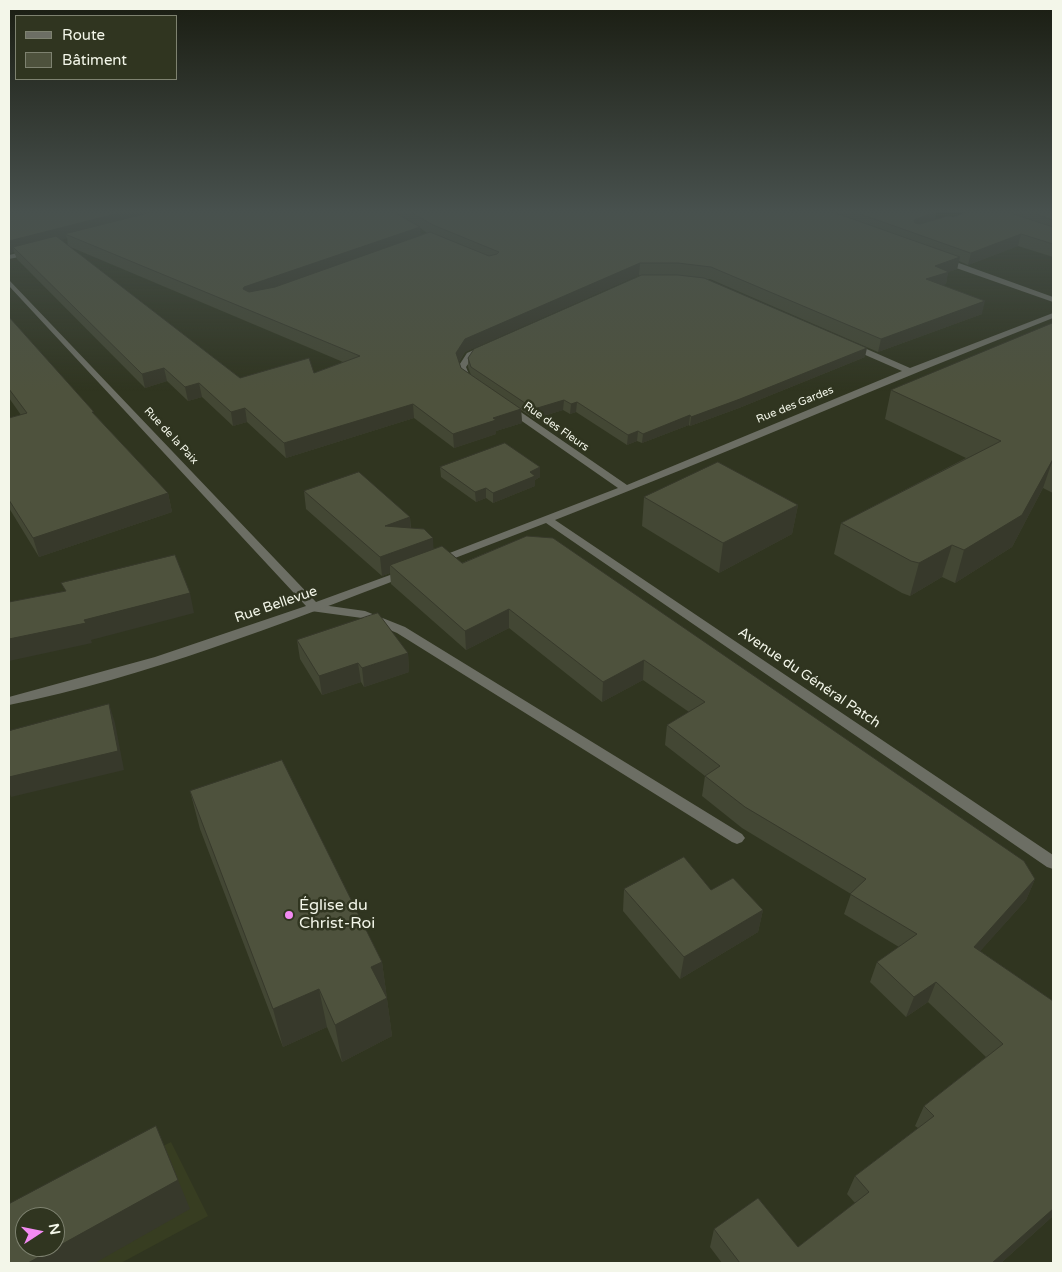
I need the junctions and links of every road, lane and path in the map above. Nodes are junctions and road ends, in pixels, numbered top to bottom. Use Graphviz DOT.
graph roads {
  1 [pos="972,271"];
  2 [pos="9,282"];
  3 [pos="1053,300"];
  4 [pos="1053,315"];
  5 [pos="839,341"];
  6 [pos="488,347"];
  7 [pos="910,371"];
  8 [pos="482,390"];
  9 [pos="498,400"];
  10 [pos="626,489"];
  11 [pos="547,519"];
  12 [pos="316,608"];
  13 [pos="9,701"];
  14 [pos="737,838"];
  15 [pos="1053,864"];
  1 -- 3 [label="street"];
  2 -- 12 [label="street, Rue de la Paix"];
  4 -- 7 [label="street, Rue des Gardes"];
  5 -- 7 [label="street"];
  6 -- 8 [label="street"];
  7 -- 10 [label="street, Rue des Gardes"];
  9 -- 10 [label="street, Rue des Fleurs"];
  10 -- 11 [label="street, Rue des Gardes"];
  11 -- 12 [label="street, Rue Bellevue"];
  11 -- 15 [label="street, Avenue du Général Patch"];
  12 -- 13 [label="street, Rue Bellevue"];
  12 -- 14 [label="street"];
}
